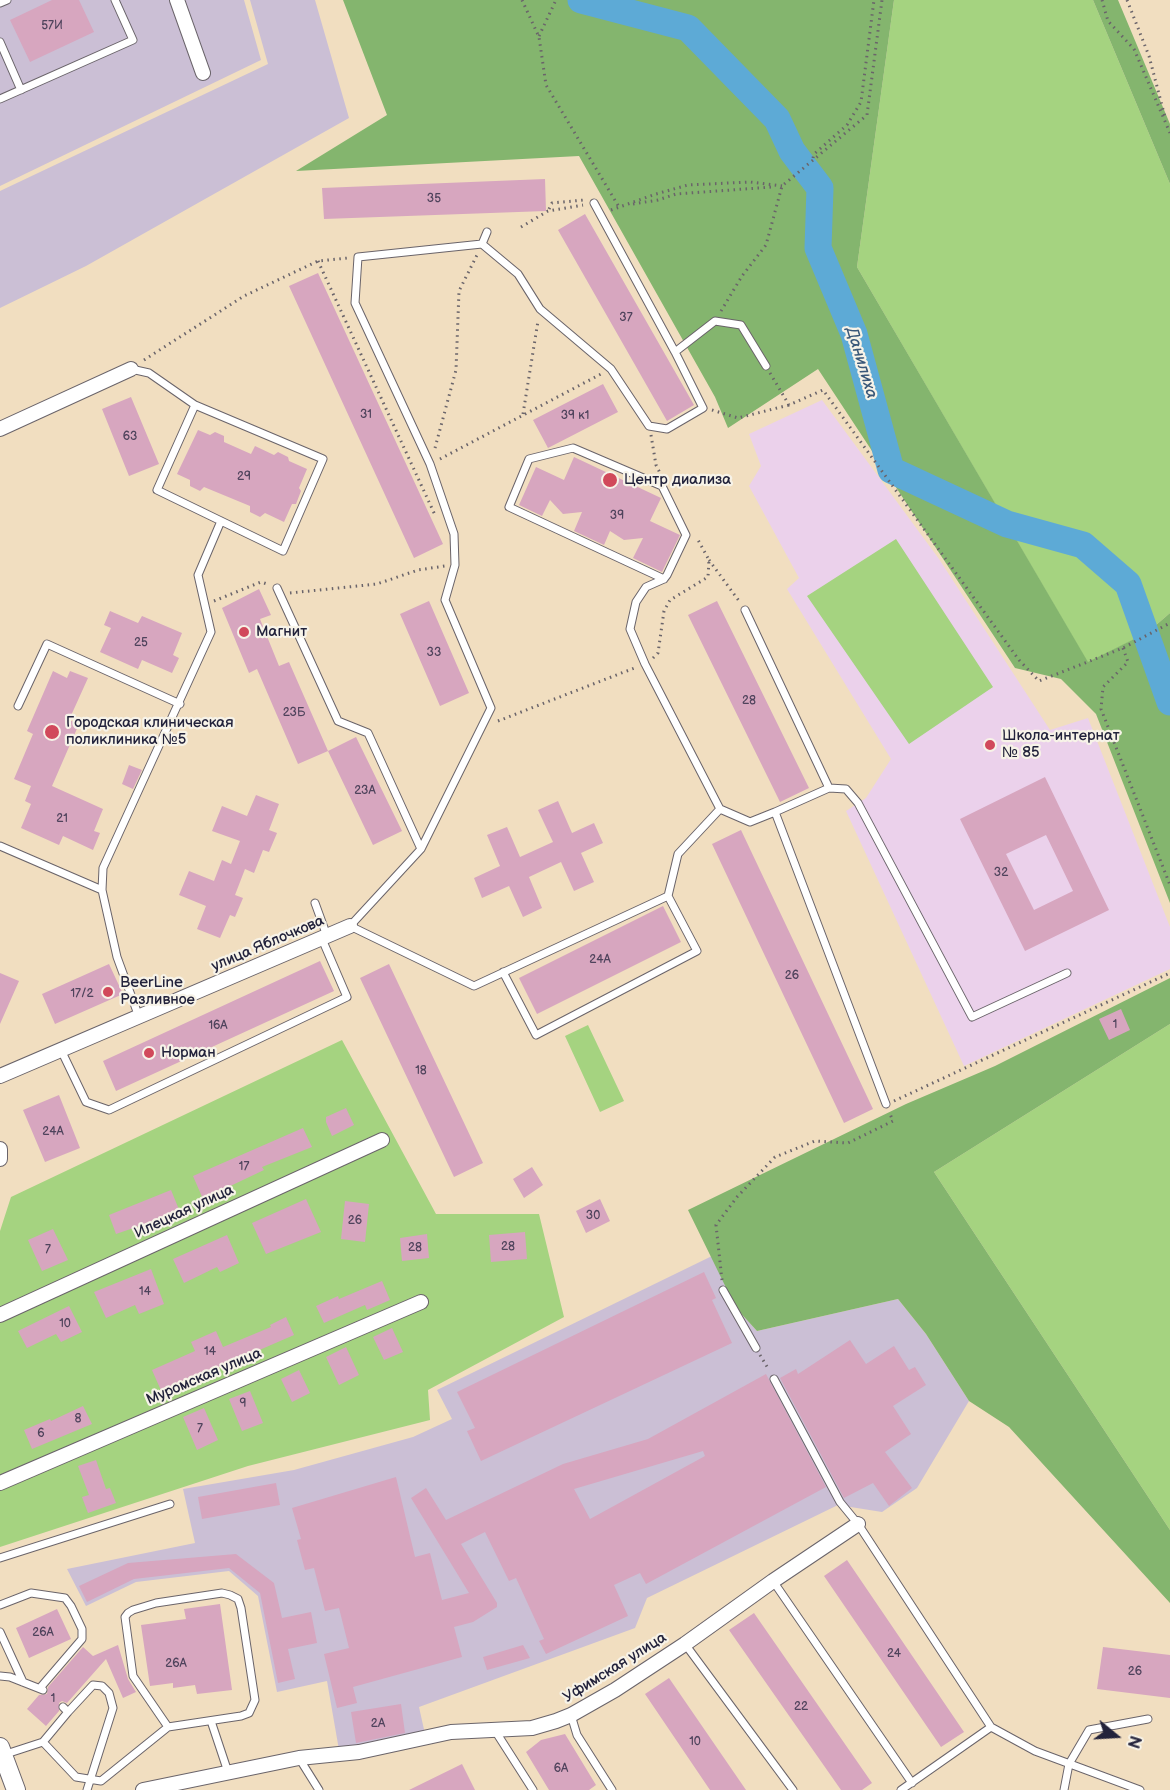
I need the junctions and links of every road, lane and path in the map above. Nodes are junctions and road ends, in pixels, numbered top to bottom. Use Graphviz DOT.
graph roads {
  1 [pos="7,0"];
  2 [pos="115,0"];
  3 [pos="177,0"];
  4 [pos="522,0"];
  5 [pos="556,0"];
  6 [pos="874,0"];
  7 [pos="882,0"];
  8 [pos="1102,0"];
  9 [pos="1127,0"];
  10 [pos="0,3"];
  11 [pos="539,37"];
  12 [pos="0,42"];
  13 [pos="203,73"];
  14 [pos="21,90"];
  15 [pos="0,99"];
  16 [pos="1168,128"];
  17 [pos="1170,133"];
  18 [pos="812,159"];
  19 [pos="782,186"];
  20 [pos="594,203"];
  21 [pos="619,207"];
  22 [pos="521,227"];
  23 [pos="487,232"];
  24 [pos="482,244"];
  25 [pos="358,257"];
  26 [pos="318,261"];
  27 [pos="540,309"];
  28 [pos="715,321"];
  29 [pos="675,352"];
  30 [pos="766,366"];
  31 [pos="131,369"];
  32 [pos="611,369"];
  33 [pos="195,405"];
  34 [pos="789,405"];
  35 [pos="703,408"];
  36 [pos="523,414"];
  37 [pos="649,426"];
  38 [pos="0,429"];
  39 [pos="655,456"];
  40 [pos="430,464"];
  41 [pos="221,521"];
  42 [pos="439,525"];
  43 [pos="709,560"];
  44 [pos="455,565"];
  45 [pos="664,579"];
  46 [pos="277,588"];
  47 [pos="204,605"];
  48 [pos="745,610"];
  49 [pos="1170,623"];
  50 [pos="1124,648"];
  51 [pos="630,670"];
  52 [pos="180,704"];
  53 [pos="18,706"];
  54 [pos="482,727"];
  55 [pos="829,788"];
  56 [pos="720,809"];
  57 [pos="775,812"];
  58 [pos="0,846"];
  59 [pos="421,849"];
  60 [pos="1170,885"];
  61 [pos="102,890"];
  62 [pos="668,896"];
  63 [pos="315,903"];
  64 [pos="350,926"];
  65 [pos="325,937"];
  66 [pos="503,972"];
  67 [pos="1066,973"];
  68 [pos="1170,973"];
  69 [pos="139,1017"];
  70 [pos="61,1050"];
  71 [pos="0,1076"];
  72 [pos="886,1104"];
  73 [pos="382,1140"];
  74 [pos="0,1149"];
  75 [pos="0,1159"];
  76 [pos="723,1290"];
  77 [pos="421,1302"];
  78 [pos="0,1314"];
  79 [pos="756,1348"];
  80 [pos="774,1379"];
  81 [pos="0,1483"];
  82 [pos="170,1504"];
  83 [pos="858,1524"];
  84 [pos="0,1558"];
  85 [pos="773,1581"];
  86 [pos="0,1605"];
  87 [pos="0,1632"];
  88 [pos="685,1644"];
  89 [pos="0,1676"];
  90 [pos="23,1682"];
  91 [pos="571,1715"];
  92 [pos="1148,1719"];
  93 [pos="211,1721"];
  94 [pos="168,1727"];
  95 [pos="991,1727"];
  96 [pos="494,1729"];
  97 [pos="43,1742"];
  98 [pos="2,1751"];
  99 [pos="299,1758"];
  100 [pos="1070,1764"];
  101 [pos="228,1772"];
  102 [pos="90,1780"];
  103 [pos="912,1783"];
  104 [pos="16,1790"];
  105 [pos="87,1790"];
  106 [pos="143,1790"];
  107 [pos="319,1790"];
  108 [pos="533,1790"];
  109 [pos="612,1790"];
  110 [pos="793,1790"];
  111 [pos="901,1790"];
  112 [pos="1064,1790"];
  113 [pos="1140,1790"];
  1 -- 10 [label="lane"];
  2 -- 14 [label="lane"];
  3 -- 13 [label="street"];
  4 -- 11 [label="path"];
  5 -- 11 [label="path"];
  6 -- 18 [label="path"];
  7 -- 18 [label="path"];
  8 -- 16 [label="path"];
  9 -- 16 [label="path"];
  11 -- 21 [label="path"];
  12 -- 14 [label="lane"];
  14 -- 15 [label="lane"];
  16 -- 17 [label="path"];
  18 -- 19 [label="path"];
  19 -- 21 [label="path"];
  19 -- 21 [label="path"];
  19 -- 28 [label="path"];
  20 -- 22 [label="path"];
  20 -- 29 [label="lane"];
  23 -- 24 [label="lane"];
  24 -- 25 [label="lane"];
  24 -- 27 [label="lane"];
  24 -- 40 [label="path"];
  25 -- 26 [label="path"];
  25 -- 40 [label="lane"];
  26 -- 31 [label="path"];
  26 -- 42 [label="path"];
  27 -- 32 [label="lane"];
  27 -- 36 [label="path"];
  28 -- 29 [label="lane"];
  28 -- 30 [label="lane"];
  29 -- 35 [label="lane"];
  30 -- 34 [label="path"];
  31 -- 33 [label="lane"];
  31 -- 38 [label="street"];
  32 -- 36 [label="path"];
  32 -- 37 [label="lane"];
  33 -- 41 [label="lane"];
  33 -- 41 [label="lane"];
  34 -- 35 [label="path"];
  34 -- 50 [label="path"];
  35 -- 37 [label="lane"];
  36 -- 40 [label="path"];
  37 -- 39 [label="path"];
  40 -- 44 [label="lane"];
  41 -- 47 [label="lane"];
  43 -- 48 [label="path"];
  44 -- 46 [label="path"];
  44 -- 54 [label="lane"];
  45 -- 45 [label="lane"];
  45 -- 56 [label="lane"];
  46 -- 47 [label="path"];
  46 -- 59 [label="lane"];
  47 -- 52 [label="lane"];
  48 -- 55 [label="lane"];
  49 -- 50 [label="path"];
  50 -- 60 [label="path"];
  51 -- 54 [label="path"];
  52 -- 53 [label="lane"];
  52 -- 61 [label="lane"];
  54 -- 59 [label="lane"];
  55 -- 57 [label="lane"];
  55 -- 67 [label="lane"];
  56 -- 57 [label="lane"];
  56 -- 62 [label="lane"];
  57 -- 72 [label="lane"];
  58 -- 61 [label="lane"];
  59 -- 64 [label="lane"];
  61 -- 69 [label="lane"];
  62 -- 66 [label="lane"];
  62 -- 66 [label="lane"];
  63 -- 65 [label="lane"];
  64 -- 65 [label="street, улица Яблочкова"];
  64 -- 66 [label="lane"];
  65 -- 69 [label="street, улица Яблочкова"];
  65 -- 70 [label="lane"];
  68 -- 72 [label="path"];
  69 -- 70 [label="street, улица Яблочкова"];
  70 -- 71 [label="street, улица Яблочкова"];
  72 -- 76 [label="path"];
  73 -- 78 [label="street, Илецкая улица"];
  74 -- 75 [label="street"];
  76 -- 79 [label="lane"];
  77 -- 81 [label="street, Муромская улица"];
  79 -- 80 [label="path"];
  80 -- 83 [label="lane"];
  82 -- 84 [label="lane"];
  83 -- 85 [label="street, Уфимская улица"];
  83 -- 95 [label="lane"];
  85 -- 88 [label="street, Уфимская улица"];
  85 -- 103 [label="lane"];
  86 -- 90 [label="lane"];
  87 -- 90 [label="lane"];
  88 -- 91 [label="street, Уфимская улица"];
  88 -- 110 [label="lane"];
  89 -- 90 [label="lane"];
  91 -- 96 [label="street, Уфимская улица"];
  91 -- 109 [label="lane"];
  92 -- 100 [label="lane"];
  93 -- 94 [label="lane"];
  93 -- 94 [label="lane"];
  93 -- 101 [label="lane"];
  94 -- 102 [label="lane"];
  95 -- 100 [label="lane"];
  95 -- 103 [label="lane"];
  96 -- 99 [label="street, Уфимская улица"];
  96 -- 108 [label="lane"];
  97 -- 98 [label="lane"];
  97 -- 102 [label="lane"];
  97 -- 102 [label="lane"];
  98 -- 104 [label="main road"];
  99 -- 101 [label="street, Уфимская улица"];
  99 -- 107 [label="lane"];
  100 -- 112 [label="lane"];
  100 -- 113 [label="lane"];
  101 -- 106 [label="street, Уфимская улица"];
  102 -- 105 [label="lane"];
  103 -- 111 [label="lane"];
}
